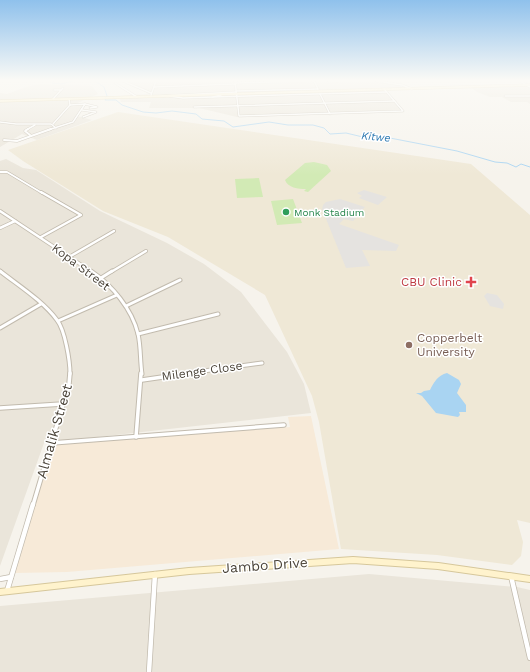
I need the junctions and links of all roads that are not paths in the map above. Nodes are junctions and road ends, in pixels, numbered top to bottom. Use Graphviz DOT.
graph roads {
  1 [pos="64,112"];
  2 [pos="80,112"];
  3 [pos="95,112"];
  4 [pos="238,112"];
  5 [pos="370,112"];
  6 [pos="330,114"];
  7 [pos="83,117"];
  8 [pos="0,122"];
  9 [pos="36,124"];
  10 [pos="53,124"];
  11 [pos="56,128"];
  12 [pos="30,136"];
  13 [pos="4,140"];
  14 [pos="0,172"];
  15 [pos="0,211"];
  16 [pos="15,221"];
  17 [pos="0,228"];
  18 [pos="114,231"];
  19 [pos="41,237"];
  20 [pos="146,251"];
  21 [pos="69,257"];
  22 [pos="0,271"];
  23 [pos="101,278"];
  24 [pos="180,280"];
  25 [pos="117,295"];
  26 [pos="41,304"];
  27 [pos="126,306"];
  28 [pos="218,314"];
  29 [pos="58,321"];
  30 [pos="0,328"];
  31 [pos="138,334"];
  32 [pos="262,363"];
  33 [pos="142,380"];
  34 [pos="62,404"];
  35 [pos="0,408"];
  36 [pos="284,425"];
  37 [pos="136,437"];
  38 [pos="52,444"];
  39 [pos="155,574"];
  40 [pos="511,575"];
  41 [pos="11,577"];
  42 [pos="0,579"];
  43 [pos="530,579"];
  44 [pos="7,591"];
  45 [pos="0,592"];
  46 [pos="530,658"];
  47 [pos="149,672"];
  1 -- 10 [label="street"];
  2 -- 11 [label="street"];
  3 -- 7 [label="street"];
  4 -- 6 [label="street"];
  5 -- 6 [label="street"];
  8 -- 9 [label="street"];
  9 -- 10 [label="street"];
  9 -- 12 [label="street"];
  10 -- 11 [label="street"];
  11 -- 12 [label="street"];
  12 -- 13 [label="street"];
  14 -- 19 [label="street"];
  15 -- 16 [label="street, Kopa Street"];
  16 -- 17 [label="street"];
  16 -- 19 [label="street, Kopa Street"];
  18 -- 21 [label="street"];
  19 -- 21 [label="street, Kopa Street"];
  20 -- 23 [label="street"];
  21 -- 23 [label="street, Kopa Street"];
  22 -- 26 [label="street, Almalik Street"];
  23 -- 25 [label="street, Kopa Street"];
  24 -- 27 [label="street"];
  25 -- 27 [label="street, Kopa Street"];
  25 -- 29 [label="street"];
  26 -- 29 [label="street, Almalik Street"];
  26 -- 30 [label="street"];
  27 -- 31 [label="street, Kopa Street"];
  28 -- 31 [label="street"];
  29 -- 34 [label="street, Almalik Street"];
  31 -- 33 [label="street, Kopa Street"];
  32 -- 33 [label="street, Milenge Close"];
  33 -- 37 [label="street, Kopa Street"];
  34 -- 35 [label="street"];
  34 -- 38 [label="street, Almalik Street"];
  36 -- 37 [label="street"];
  37 -- 38 [label="street"];
  38 -- 41 [label="street, Almalik Street"];
  39 -- 40 [label="street, Jambo Drive"];
  39 -- 44 [label="street, Jambo Drive"];
  39 -- 47 [label="street"];
  40 -- 43 [label="street, Jambo Drive"];
  40 -- 46 [label="street"];
  41 -- 42 [label="street"];
  41 -- 44 [label="street, Almalik Street"];
  44 -- 45 [label="street, Jambo Drive"];
}
